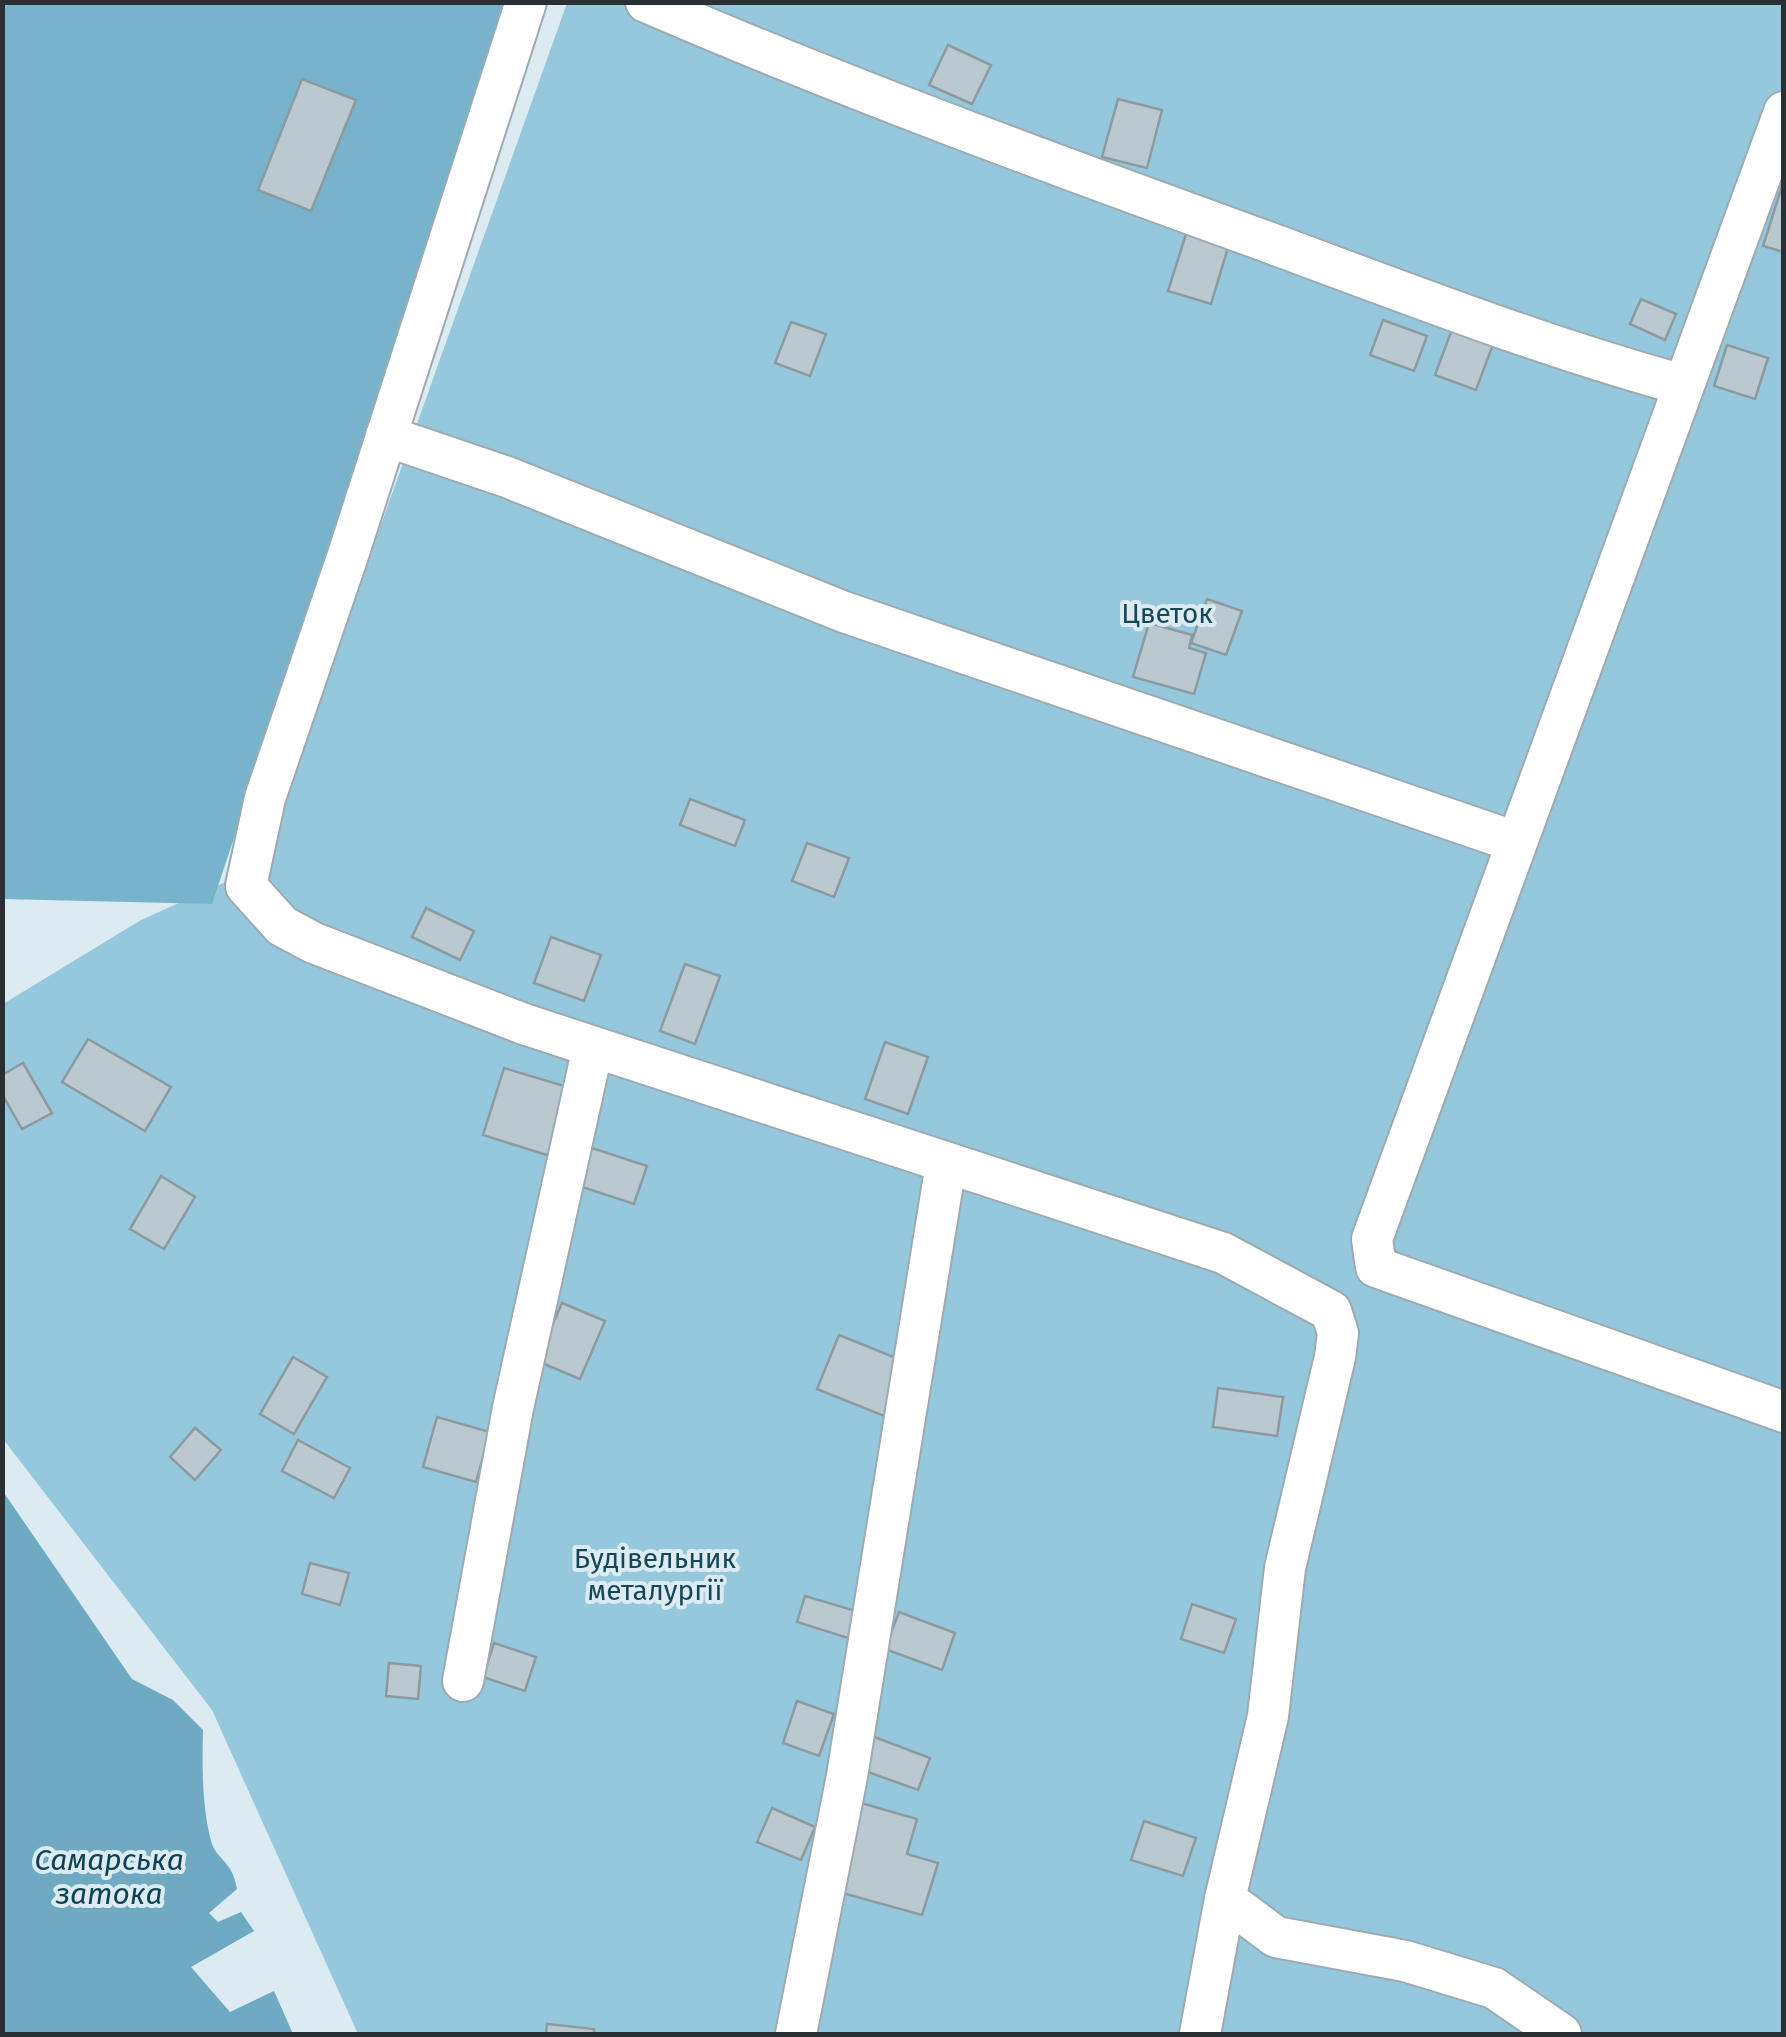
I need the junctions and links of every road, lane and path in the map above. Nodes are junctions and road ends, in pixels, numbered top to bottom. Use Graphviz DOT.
graph roads {
  1 [pos="526,2"];
  2 [pos="646,2"];
  3 [pos="1784,112"];
  4 [pos="1683,385"];
  5 [pos="386,436"];
  6 [pos="1516,842"];
  7 [pos="593,1047"];
  8 [pos="946,1164"];
  9 [pos="1784,1412"];
  10 [pos="463,1681"];
  11 [pos="1226,1899"];
  12 [pos="796,2034"];
  13 [pos="1200,2034"];
  14 [pos="1560,2034"];
  1 -- 5 [label="lane"];
  2 -- 4 [label="lane"];
  3 -- 4 [label="lane"];
  4 -- 6 [label="lane"];
  5 -- 6 [label="lane"];
  5 -- 7 [label="lane"];
  6 -- 9 [label="lane"];
  7 -- 8 [label="lane"];
  7 -- 10 [label="lane"];
  8 -- 11 [label="lane"];
  8 -- 12 [label="lane"];
  11 -- 13 [label="lane"];
  11 -- 14 [label="lane"];
}
